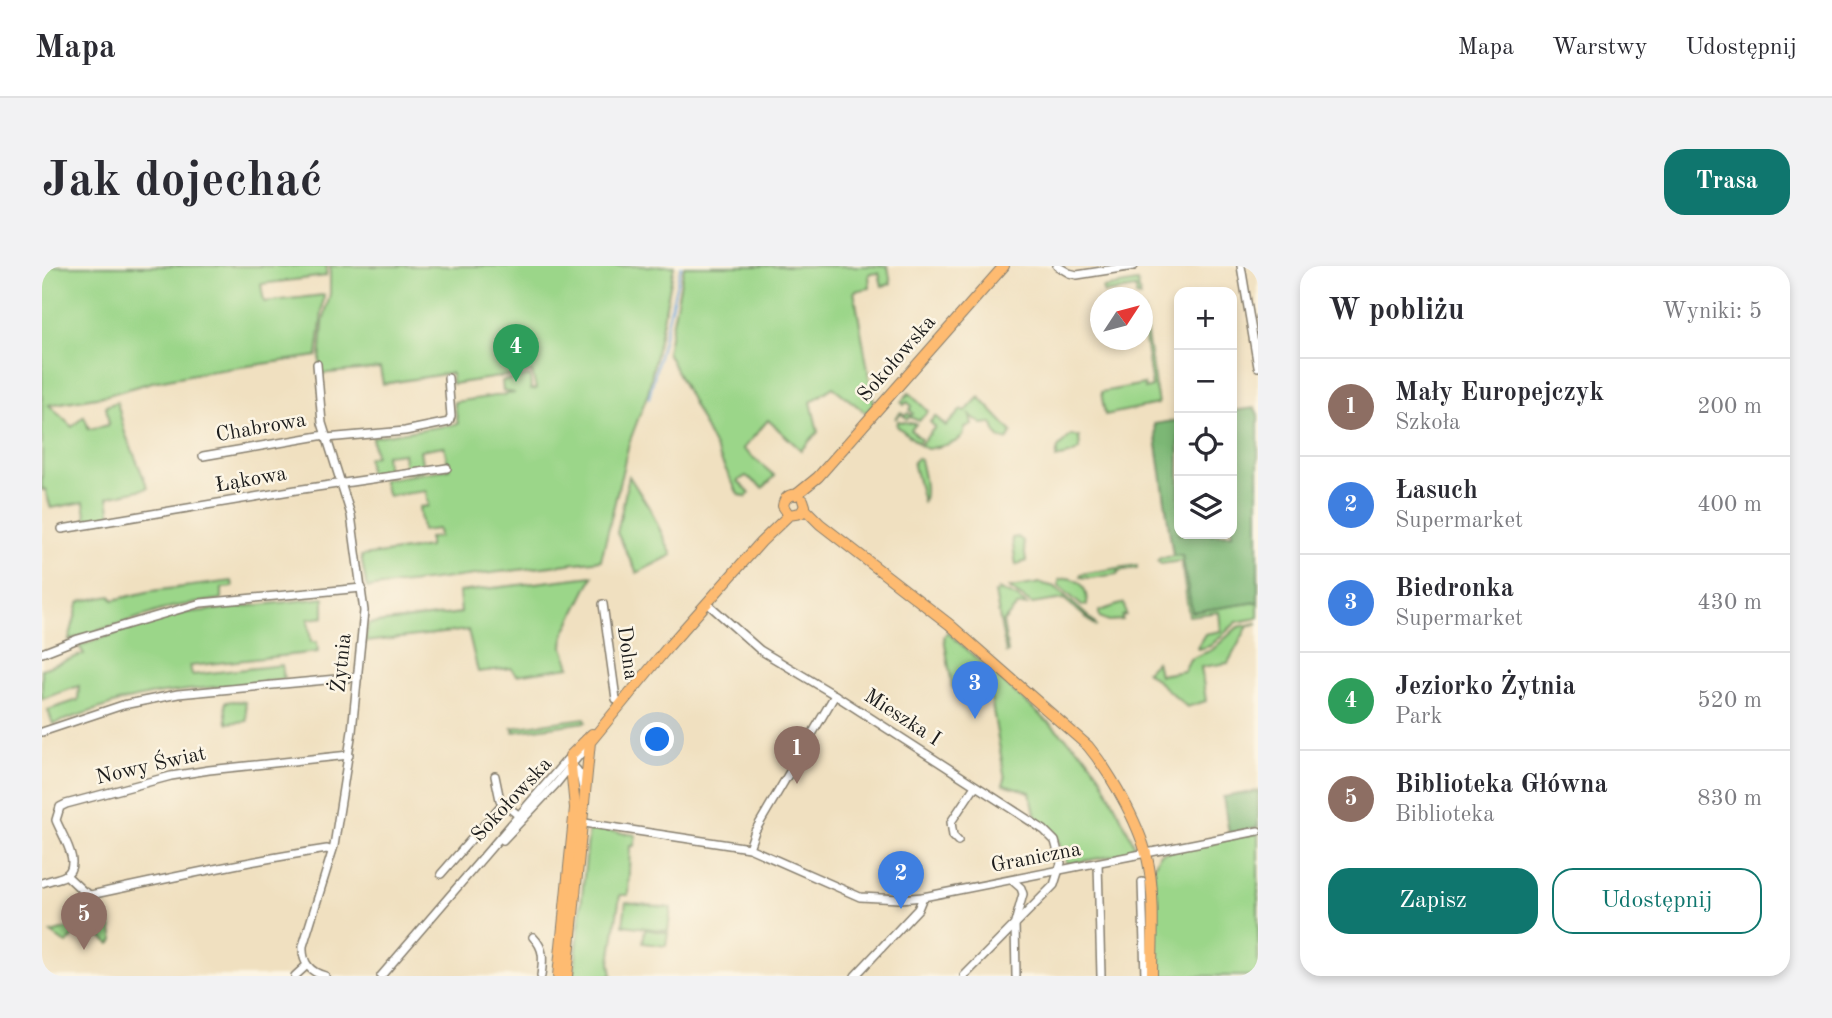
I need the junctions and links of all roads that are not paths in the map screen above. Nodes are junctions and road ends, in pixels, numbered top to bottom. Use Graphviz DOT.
graph roads {
  1 [pos="1004,266"];
  2 [pos="1057,266"];
  3 [pos="1134,266"];
  4 [pos="1241,266"];
  5 [pos="317,364"];
  6 [pos="1258,367"];
  7 [pos="447,378"];
  8 [pos="325,437"];
  9 [pos="203,456"];
  10 [pos="447,468"];
  11 [pos="342,483"];
  12 [pos="796,507"];
  13 [pos="62,529"];
  14 [pos="362,588"];
  15 [pos="707,603"];
  16 [pos="603,604"];
  17 [pos="42,653"];
  18 [pos="358,677"];
  19 [pos="835,695"];
  20 [pos="621,703"];
  21 [pos="603,724"];
  22 [pos="42,732"];
  23 [pos="590,742"];
  24 [pos="349,755"];
  25 [pos="567,763"];
  26 [pos="495,776"];
  27 [pos="556,784"];
  28 [pos="975,786"];
  29 [pos="574,791"];
  30 [pos="503,803"];
  31 [pos="585,803"];
  32 [pos="518,815"];
  33 [pos="578,822"];
  34 [pos="1258,831"];
  35 [pos="958,841"];
  36 [pos="749,848"];
  37 [pos="332,851"];
  38 [pos="1146,853"];
  39 [pos="482,860"];
  40 [pos="1098,863"];
  41 [pos="72,868"];
  42 [pos="1060,871"];
  43 [pos="441,874"];
  44 [pos="66,875"];
  45 [pos="1013,880"];
  46 [pos="1142,881"];
  47 [pos="42,883"];
  48 [pos="79,887"];
  49 [pos="923,897"];
  50 [pos="1015,923"];
  51 [pos="533,937"];
  52 [pos="307,965"];
  53 [pos="295,976"];
  54 [pos="325,976"];
  55 [pos="382,976"];
  56 [pos="541,976"];
  57 [pos="558,976"];
  58 [pos="566,976"];
  59 [pos="855,976"];
  60 [pos="964,976"];
  61 [pos="1016,976"];
  62 [pos="1101,976"];
  63 [pos="1145,976"];
  64 [pos="1153,976"];
  1 -- 12 [label="main road, Sokołowska"];
  2 -- 3 [label="street"];
  4 -- 6 [label="street"];
  5 -- 8 [label="street, Żytnia"];
  7 -- 8 [label="street, Chabrowa"];
  8 -- 9 [label="street, Chabrowa"];
  8 -- 11 [label="street, Żytnia"];
  10 -- 11 [label="street, Łąkowa"];
  11 -- 13 [label="street, Łąkowa"];
  11 -- 14 [label="street, Żytnia"];
  12 -- 15 [label="main road, Sokołowska"];
  12 -- 38 [label="main road"];
  14 -- 17 [label="street"];
  14 -- 18 [label="street, Żytnia"];
  15 -- 19 [label="street, Mieszka I"];
  15 -- 20 [label="main road, Sokołowska"];
  16 -- 20 [label="street, Dolna"];
  18 -- 22 [label="street"];
  18 -- 24 [label="street, Żytnia"];
  19 -- 28 [label="street, Mieszka I"];
  19 -- 36 [label="street"];
  20 -- 21 [label="main road, Sokołowska"];
  21 -- 23 [label="main road, Sokołowska"];
  21 -- 25 [label="main road, Sokołowska"];
  23 -- 25 [label="street, Sokołowska"];
  23 -- 31 [label="main road"];
  24 -- 37 [label="street, Żytnia"];
  24 -- 41 [label="street, Nowy Świat"];
  25 -- 27 [label="street, Sokołowska"];
  25 -- 29 [label="main road"];
  25 -- 31 [label="street"];
  25 -- 32 [label="street, Sokołowska"];
  26 -- 30 [label="street"];
  27 -- 29 [label="street"];
  27 -- 39 [label="street, Sokołowska"];
  28 -- 35 [label="street"];
  28 -- 42 [label="street, Mieszka I"];
  29 -- 33 [label="main road"];
  30 -- 32 [label="street"];
  30 -- 43 [label="street"];
  31 -- 33 [label="main road"];
  32 -- 39 [label="street, Sokołowska"];
  33 -- 36 [label="street, Graniczna"];
  33 -- 57 [label="main road"];
  33 -- 58 [label="main road"];
  34 -- 38 [label="street, Graniczna"];
  36 -- 49 [label="street, Graniczna"];
  37 -- 48 [label="street"];
  37 -- 52 [label="street, Żytnia"];
  38 -- 40 [label="street, Graniczna"];
  38 -- 64 [label="main road"];
  39 -- 55 [label="street, Sokołowska"];
  40 -- 42 [label="street, Graniczna"];
  40 -- 62 [label="street"];
  41 -- 44 [label="street"];
  41 -- 48 [label="street"];
  42 -- 45 [label="street, Graniczna"];
  42 -- 50 [label="street"];
  44 -- 47 [label="street"];
  44 -- 48 [label="street"];
  45 -- 49 [label="street, Graniczna"];
  45 -- 50 [label="street"];
  46 -- 63 [label="street"];
  49 -- 59 [label="street"];
  50 -- 60 [label="street"];
  50 -- 61 [label="street"];
  51 -- 56 [label="street"];
  52 -- 53 [label="street"];
  52 -- 54 [label="street"];
}
